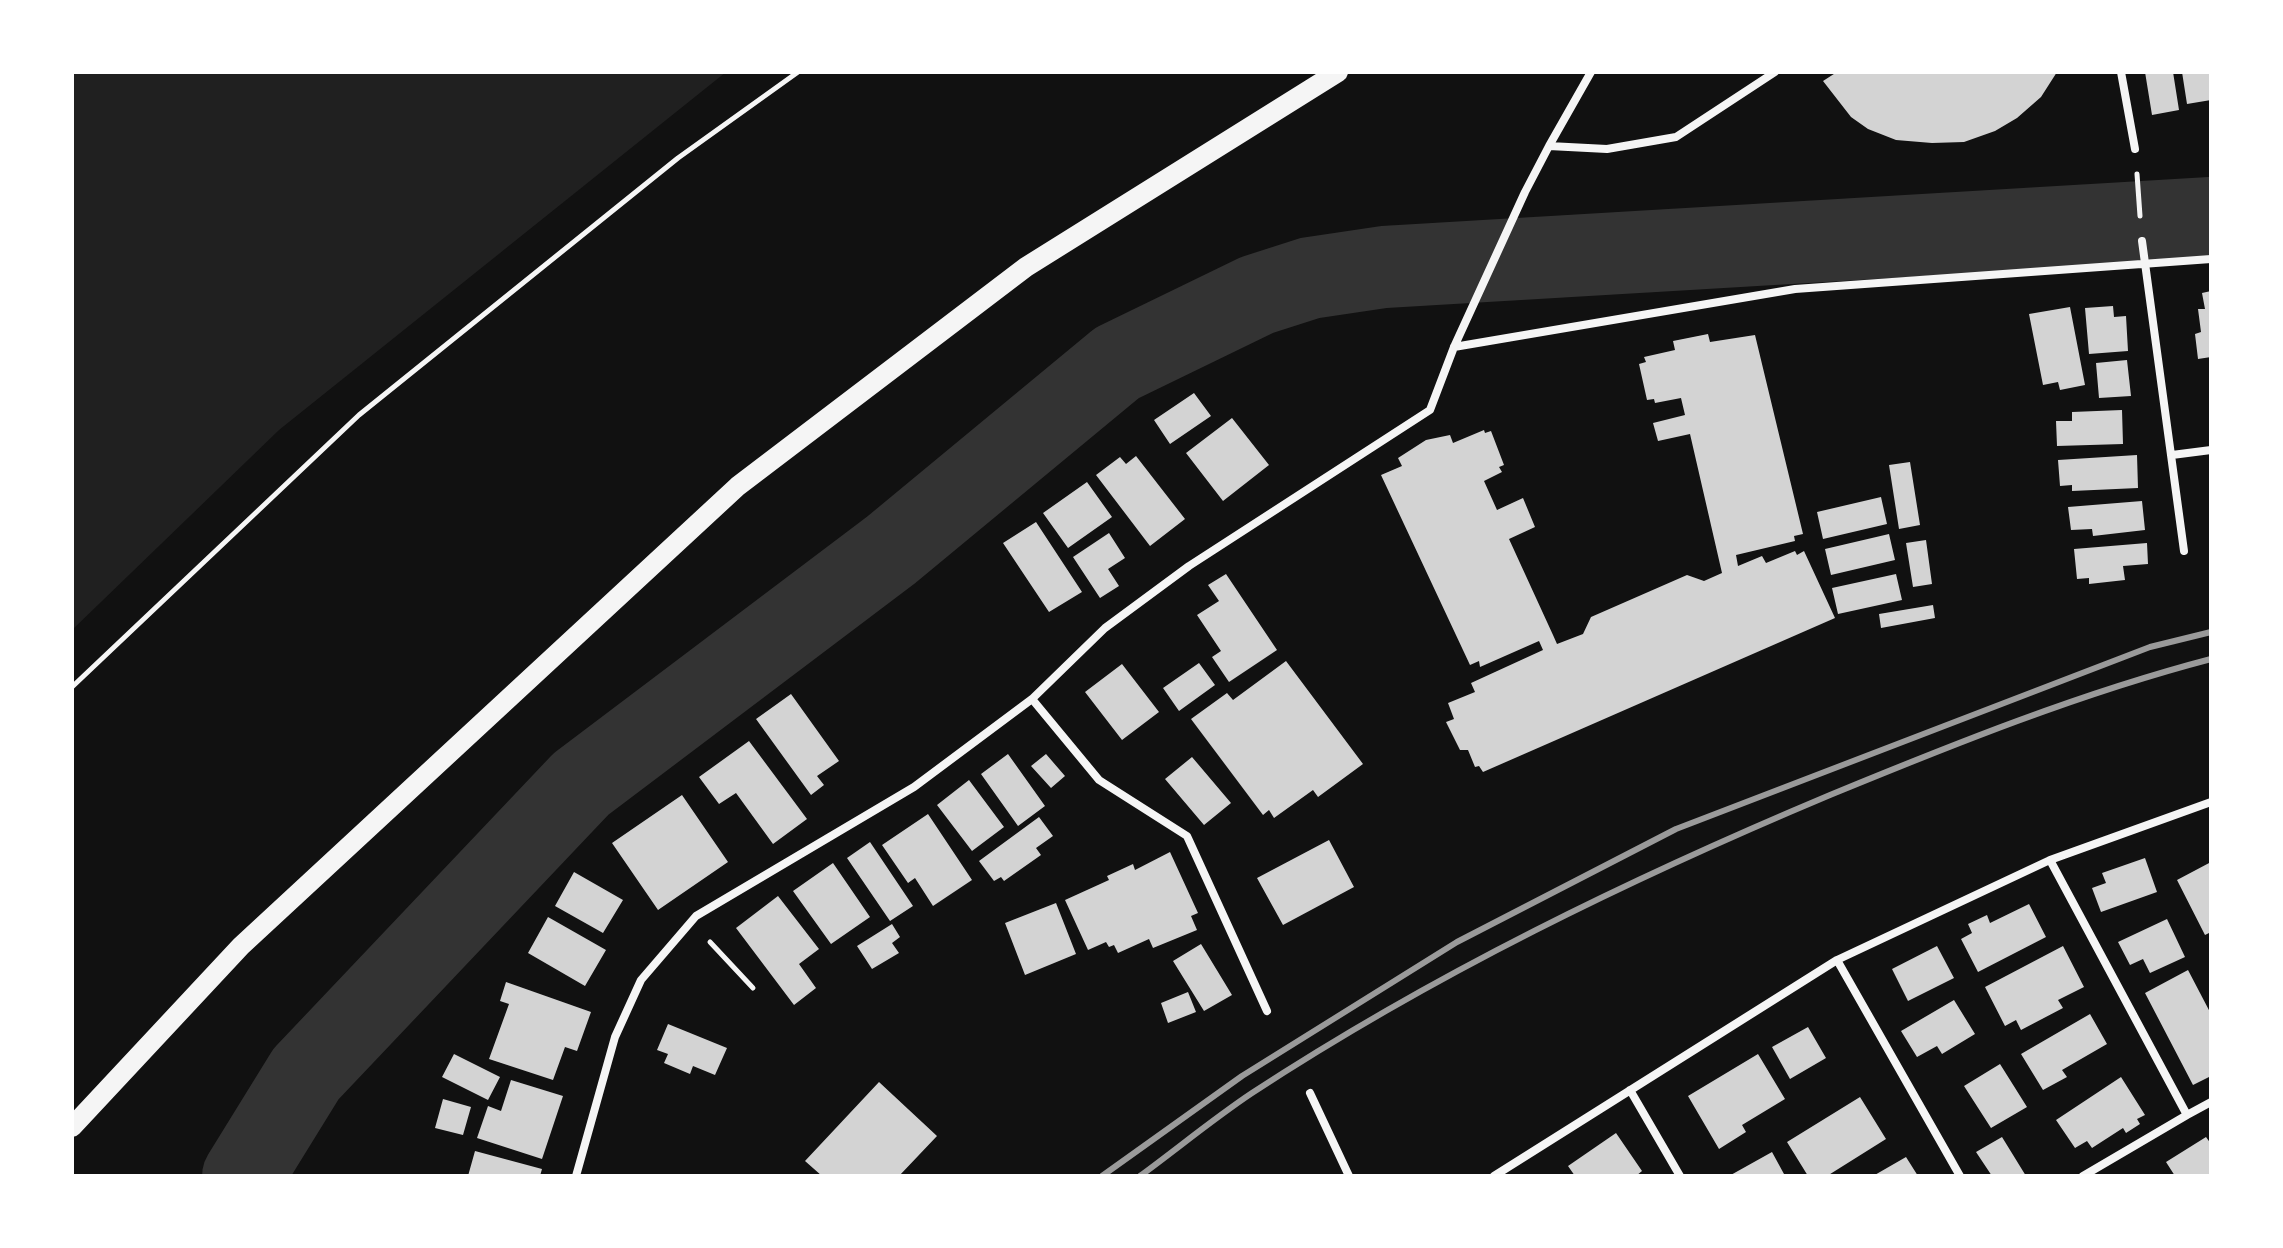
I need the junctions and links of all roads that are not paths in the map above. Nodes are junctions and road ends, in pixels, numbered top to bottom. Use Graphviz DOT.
graph roads {
  1 [pos="1338,72"];
  2 [pos="1591,72"];
  3 [pos="1775,72"];
  4 [pos="2121,72"];
  5 [pos="1549,146"];
  6 [pos="2135,149"];
  7 [pos="2142,241"];
  8 [pos="2211,259"];
  9 [pos="2143,266"];
  10 [pos="1454,347"];
  11 [pos="2211,450"];
  12 [pos="2172,455"];
  13 [pos="2184,551"];
  14 [pos="1032,699"];
  15 [pos="2211,802"];
  16 [pos="2050,860"];
  17 [pos="1837,960"];
  18 [pos="1267,1011"];
  19 [pos="1630,1090"];
  20 [pos="1310,1093"];
  21 [pos="2211,1102"];
  22 [pos="2187,1115"];
  23 [pos="72,1127"];
  24 [pos="576,1176"];
  25 [pos="1349,1176"];
  26 [pos="1494,1176"];
  27 [pos="1680,1176"];
  28 [pos="1960,1176"];
  29 [pos="2083,1176"];
  1 -- 23 [label="main road"];
  2 -- 5 [label="street"];
  3 -- 5 [label="street"];
  4 -- 6 [label="street"];
  5 -- 10 [label="street"];
  7 -- 9 [label="street"];
  8 -- 9 [label="street"];
  9 -- 10 [label="street"];
  9 -- 12 [label="street"];
  10 -- 14 [label="street"];
  11 -- 12 [label="street"];
  12 -- 13 [label="street"];
  14 -- 18 [label="street"];
  14 -- 24 [label="street"];
  15 -- 16 [label="street"];
  16 -- 17 [label="street"];
  16 -- 22 [label="street"];
  17 -- 19 [label="street"];
  17 -- 28 [label="street"];
  19 -- 26 [label="street"];
  19 -- 27 [label="street"];
  20 -- 25 [label="street"];
  21 -- 22 [label="street"];
  22 -- 29 [label="street"];
}
